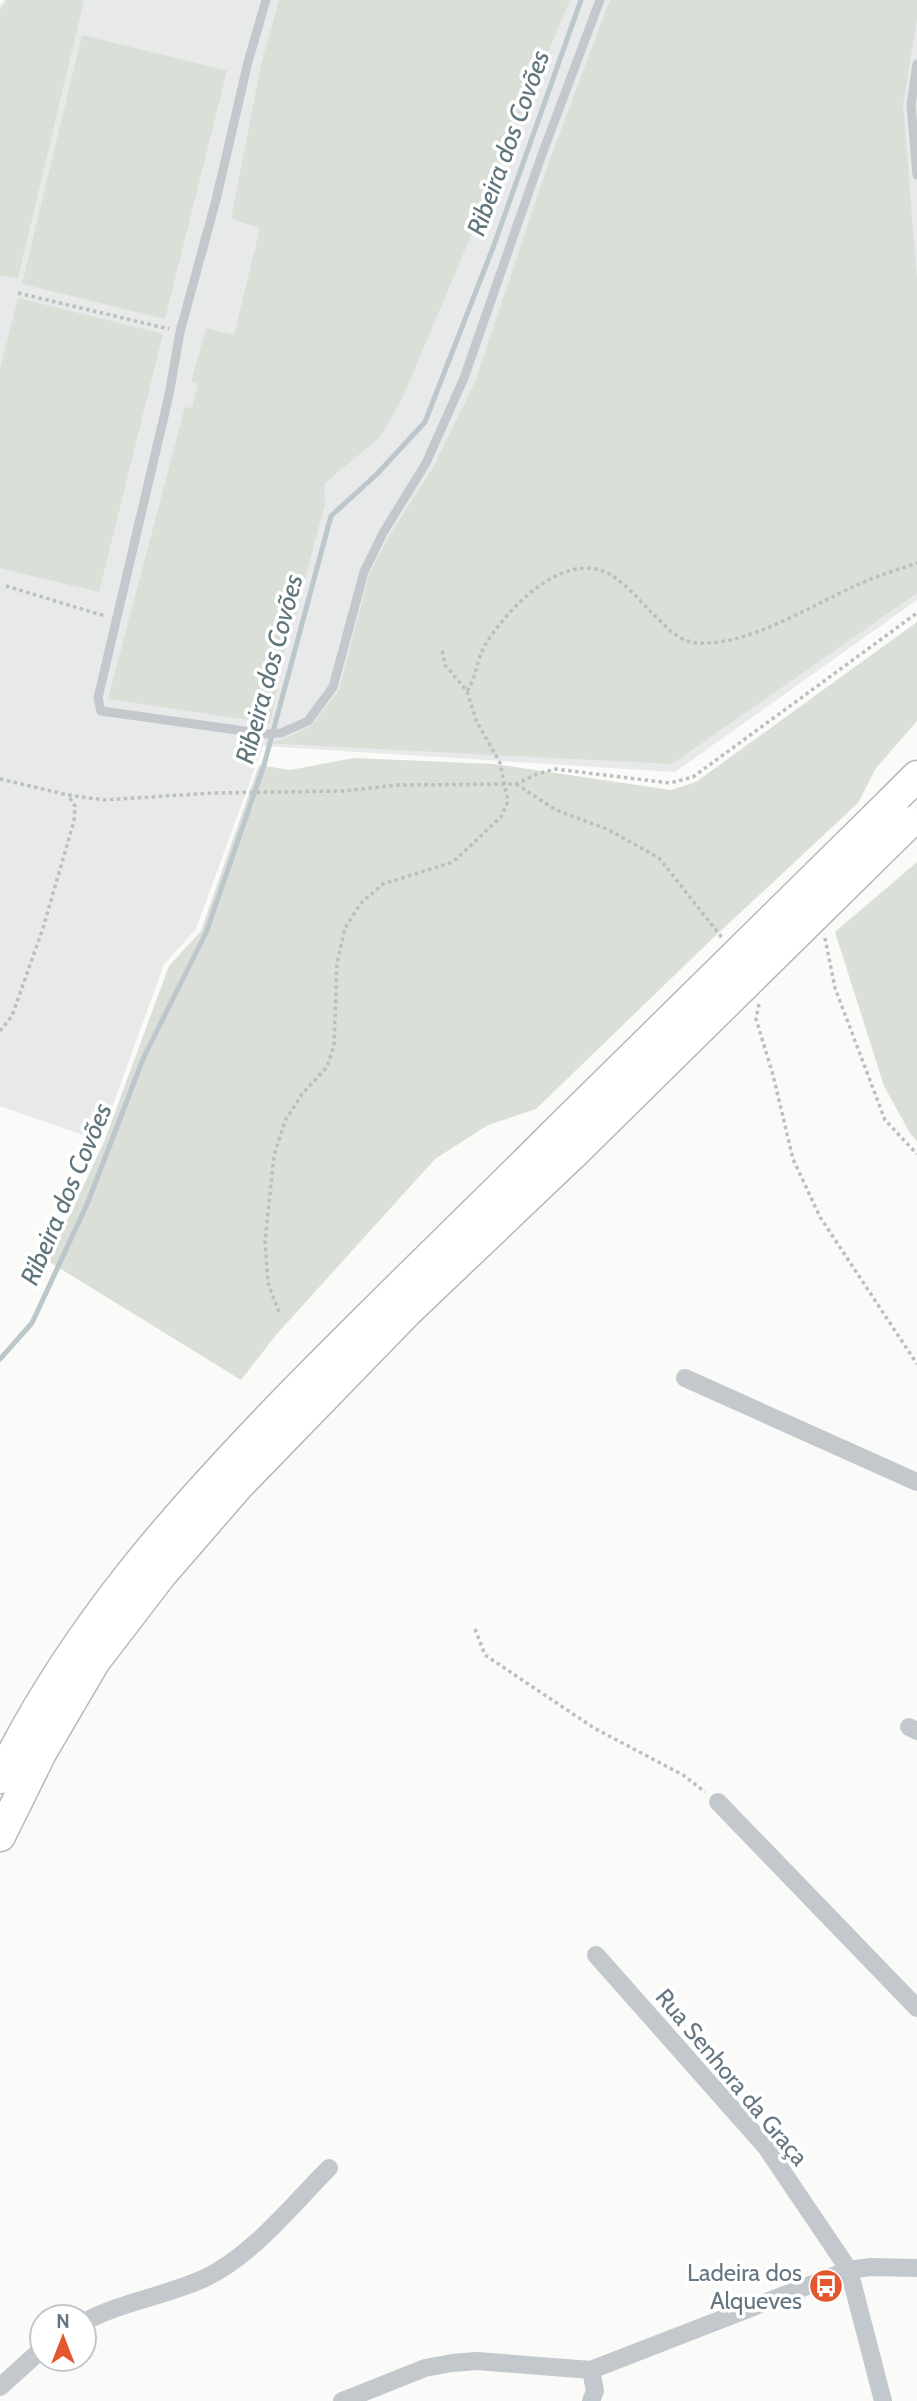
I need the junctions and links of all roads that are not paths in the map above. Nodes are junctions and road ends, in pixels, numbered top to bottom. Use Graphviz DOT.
graph roads {
  1 [pos="266,0"];
  2 [pos="600,0"];
  3 [pos="917,64"];
  4 [pos="917,175"];
  5 [pos="917,776"];
  6 [pos="906,813"];
  7 [pos="565,1143"];
  8 [pos="685,1378"];
  9 [pos="917,1482"];
  10 [pos="0,1778"];
  11 [pos="718,1802"];
  12 [pos="0,1836"];
  13 [pos="596,1955"];
  14 [pos="917,2008"];
  15 [pos="329,2168"];
  16 [pos="917,2268"];
  17 [pos="849,2270"];
  18 [pos="98,2317"];
  19 [pos="28,2362"];
  20 [pos="591,2370"];
  21 [pos="0,2387"];
  22 [pos="596,2398"];
  23 [pos="342,2401"];
  24 [pos="883,2401"];
  1 -- 2 [label="lane"];
  3 -- 4 [label="lane"];
  5 -- 6 [label="highway"];
  6 -- 7 [label="highway, bridge"];
  7 -- 10 [label="highway"];
  7 -- 12 [label="highway"];
  8 -- 9 [label="street"];
  11 -- 14 [label="street"];
  13 -- 17 [label="street, Rua Senhora da Graça"];
  15 -- 18 [label="street"];
  16 -- 17 [label="street"];
  17 -- 20 [label="street"];
  17 -- 24 [label="street, Rua Senhora da Graça"];
  19 -- 21 [label="street"];
  20 -- 22 [label="street"];
  20 -- 23 [label="street"];
}
